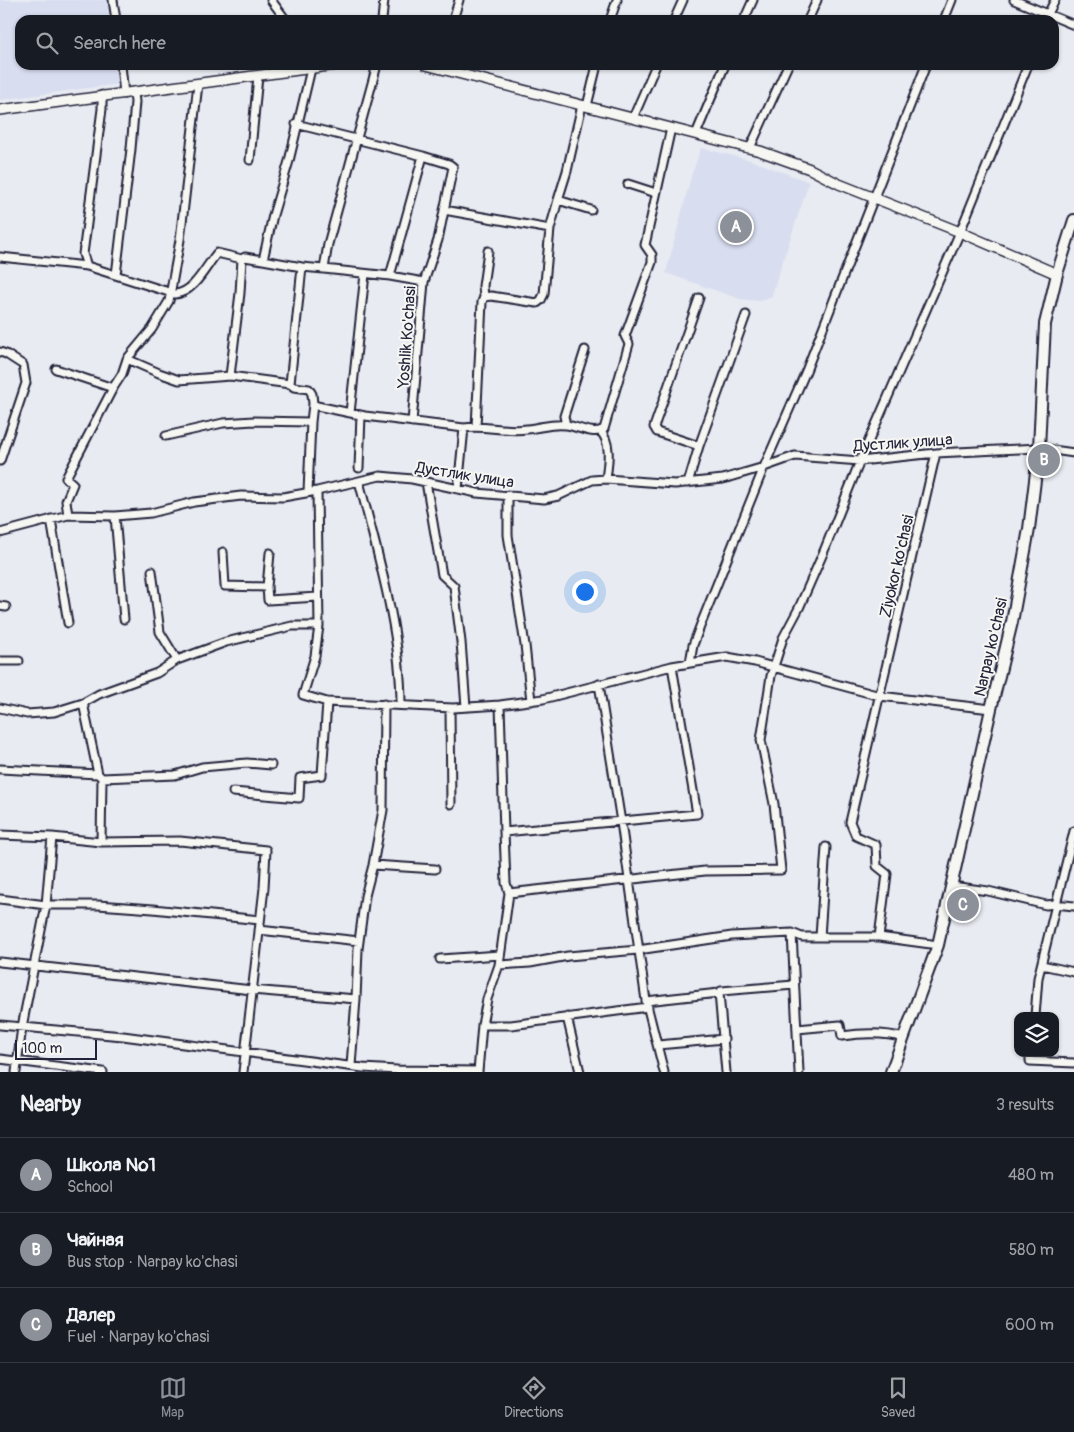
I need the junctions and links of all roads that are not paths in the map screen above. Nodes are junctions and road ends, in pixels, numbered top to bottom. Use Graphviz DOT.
graph roads {
  1 [pos="113,0"];
  2 [pos="271,0"];
  3 [pos="384,0"];
  4 [pos="459,0"];
  5 [pos="617,0"];
  6 [pos="683,0"];
  7 [pos="753,0"];
  8 [pos="817,0"];
  9 [pos="952,0"];
  10 [pos="1014,0"];
  11 [pos="1055,0"];
  12 [pos="115,15"];
  13 [pos="282,15"];
  14 [pos="382,15"];
  15 [pos="454,15"];
  16 [pos="612,15"];
  17 [pos="676,15"];
  18 [pos="746,15"];
  19 [pos="810,15"];
  20 [pos="946,15"];
  21 [pos="1043,15"];
  22 [pos="1048,15"];
  23 [pos="1059,21"];
  24 [pos="1074,25"];
  25 [pos="122,70"];
  26 [pos="287,70"];
  27 [pos="311,70"];
  28 [pos="376,70"];
  29 [pos="450,70"];
  30 [pos="595,70"];
  31 [pos="654,70"];
  32 [pos="723,70"];
  33 [pos="786,70"];
  34 [pos="924,70"];
  35 [pos="1026,70"];
  36 [pos="258,76"];
  37 [pos="198,84"];
  38 [pos="134,93"];
  39 [pos="124,94"];
  40 [pos="102,95"];
  41 [pos="584,105"];
  42 [pos="0,110"];
  43 [pos="633,118"];
  44 [pos="296,124"];
  45 [pos="671,128"];
  46 [pos="696,134"];
  47 [pos="356,138"];
  48 [pos="750,148"];
  49 [pos="423,156"];
  50 [pos="250,160"];
  51 [pos="628,184"];
  52 [pos="656,193"];
  53 [pos="875,198"];
  54 [pos="558,200"];
  55 [pos="444,210"];
  56 [pos="591,210"];
  57 [pos="1074,220"];
  58 [pos="550,230"];
  59 [pos="960,232"];
  60 [pos="488,251"];
  61 [pos="0,257"];
  62 [pos="242,259"];
  63 [pos="263,260"];
  64 [pos="87,266"];
  65 [pos="302,267"];
  66 [pos="324,268"];
  67 [pos="365,274"];
  68 [pos="1057,274"];
  69 [pos="116,275"];
  70 [pos="390,276"];
  71 [pos="424,282"];
  72 [pos="172,293"];
  73 [pos="484,297"];
  74 [pos="699,298"];
  75 [pos="746,315"];
  76 [pos="585,350"];
  77 [pos="0,352"];
  78 [pos="127,360"];
  79 [pos="56,369"];
  80 [pos="230,376"];
  81 [pos="290,384"];
  82 [pos="113,388"];
  83 [pos="313,404"];
  84 [pos="350,413"];
  85 [pos="362,415"];
  86 [pos="311,422"];
  87 [pos="412,422"];
  88 [pos="566,425"];
  89 [pos="476,427"];
  90 [pos="464,428"];
  91 [pos="600,431"];
  92 [pos="166,436"];
  93 [pos="699,446"];
  94 [pos="1039,448"];
  95 [pos="936,453"];
  96 [pos="1074,453"];
  97 [pos="0,461"];
  98 [pos="860,461"];
  99 [pos="764,467"];
  100 [pos="359,468"];
  101 [pos="606,479"];
  102 [pos="359,481"];
  103 [pos="426,482"];
  104 [pos="688,483"];
  105 [pos="458,489"];
  106 [pos="317,491"];
  107 [pos="308,492"];
  108 [pos="508,495"];
  109 [pos="68,515"];
  110 [pos="115,516"];
  111 [pos="51,518"];
  112 [pos="0,533"];
  113 [pos="223,552"];
  114 [pos="270,553"];
  115 [pos="152,571"];
  116 [pos="267,587"];
  117 [pos="318,597"];
  118 [pos="124,619"];
  119 [pos="68,623"];
  120 [pos="319,626"];
  121 [pos="177,660"];
  122 [pos="0,661"];
  123 [pos="19,661"];
  124 [pos="690,663"];
  125 [pos="672,666"];
  126 [pos="774,668"];
  127 [pos="599,684"];
  128 [pos="880,696"];
  129 [pos="530,701"];
  130 [pos="326,702"];
  131 [pos="83,703"];
  132 [pos="384,704"];
  133 [pos="401,705"];
  134 [pos="500,705"];
  135 [pos="466,707"];
  136 [pos="0,708"];
  137 [pos="450,708"];
  138 [pos="991,710"];
  139 [pos="271,765"];
  140 [pos="0,769"];
  141 [pos="100,776"];
  142 [pos="233,792"];
  143 [pos="451,804"];
  144 [pos="621,822"];
  145 [pos="1074,831"];
  146 [pos="504,832"];
  147 [pos="0,835"];
  148 [pos="52,836"];
  149 [pos="1073,840"];
  150 [pos="101,842"];
  151 [pos="826,847"];
  152 [pos="373,865"];
  153 [pos="435,869"];
  154 [pos="628,880"];
  155 [pos="952,886"];
  156 [pos="509,893"];
  157 [pos="0,899"];
  158 [pos="1056,904"];
  159 [pos="46,905"];
  160 [pos="1074,906"];
  161 [pos="260,920"];
  162 [pos="259,930"];
  163 [pos="792,933"];
  164 [pos="820,937"];
  165 [pos="879,937"];
  166 [pos="359,941"];
  167 [pos="938,945"];
  168 [pos="638,950"];
  169 [pos="500,955"];
  170 [pos="440,959"];
  171 [pos="0,962"];
  172 [pos="499,965"];
  173 [pos="1042,965"];
  174 [pos="34,966"];
  175 [pos="1074,972"];
  176 [pos="794,985"];
  177 [pos="252,990"];
  178 [pos="719,994"];
  179 [pos="356,999"];
  180 [pos="647,1004"];
  181 [pos="1035,1012"];
  182 [pos="567,1017"];
  183 [pos="0,1025"];
  184 [pos="482,1025"];
  185 [pos="22,1026"];
  186 [pos="797,1029"];
  187 [pos="904,1038"];
  188 [pos="724,1039"];
  189 [pos="658,1045"];
  190 [pos="245,1052"];
  191 [pos="1030,1057"];
  192 [pos="0,1059"];
  193 [pos="17,1061"];
  194 [pos="1074,1063"];
  195 [pos="351,1066"];
  196 [pos="375,1070"];
  197 [pos="478,1071"];
  198 [pos="16,1072"];
  199 [pos="102,1072"];
  200 [pos="243,1072"];
  201 [pos="580,1072"];
  202 [pos="664,1072"];
  203 [pos="726,1072"];
  204 [pos="798,1072"];
  205 [pos="891,1072"];
  1 -- 12 [label="street"];
  2 -- 13 [label="street"];
  3 -- 14 [label="street"];
  4 -- 15 [label="street"];
  5 -- 16 [label="street"];
  6 -- 17 [label="street"];
  7 -- 18 [label="street"];
  8 -- 19 [label="street"];
  9 -- 20 [label="street"];
  10 -- 21 [label="street"];
  11 -- 22 [label="street"];
  23 -- 24 [label="street"];
  25 -- 39 [label="street"];
  26 -- 36 [label="street"];
  27 -- 44 [label="street"];
  28 -- 47 [label="street"];
  29 -- 41 [label="street"];
  30 -- 41 [label="street"];
  31 -- 43 [label="street"];
  32 -- 46 [label="street"];
  33 -- 48 [label="street"];
  34 -- 53 [label="street"];
  35 -- 59 [label="street"];
  36 -- 37 [label="street"];
  36 -- 50 [label="street"];
  37 -- 38 [label="street"];
  37 -- 72 [label="street"];
  38 -- 39 [label="street"];
  38 -- 69 [label="street"];
  39 -- 40 [label="street"];
  40 -- 42 [label="street"];
  40 -- 64 [label="street"];
  41 -- 43 [label="street"];
  41 -- 54 [label="street"];
  43 -- 45 [label="street"];
  44 -- 47 [label="street"];
  44 -- 63 [label="street"];
  45 -- 46 [label="street"];
  45 -- 52 [label="street"];
  46 -- 48 [label="street"];
  47 -- 49 [label="street"];
  47 -- 66 [label="street"];
  48 -- 53 [label="street"];
  49 -- 55 [label="street, Yoshlik Ko'chasi"];
  49 -- 70 [label="street"];
  51 -- 52 [label="street"];
  52 -- 91 [label="street"];
  53 -- 59 [label="street"];
  53 -- 99 [label="street"];
  54 -- 56 [label="street"];
  54 -- 58 [label="street"];
  55 -- 58 [label="street"];
  55 -- 71 [label="street, Yoshlik Ko'chasi"];
  57 -- 68 [label="main road, Narpay ko'chasi"];
  58 -- 73 [label="street"];
  59 -- 68 [label="street"];
  59 -- 98 [label="street"];
  60 -- 73 [label="street"];
  61 -- 64 [label="street"];
  62 -- 63 [label="street"];
  62 -- 72 [label="street"];
  62 -- 80 [label="street"];
  63 -- 65 [label="street"];
  64 -- 69 [label="street"];
  65 -- 66 [label="street"];
  65 -- 81 [label="street"];
  66 -- 67 [label="street"];
  67 -- 70 [label="street"];
  67 -- 84 [label="street"];
  68 -- 94 [label="main road, Narpay ko'chasi"];
  69 -- 72 [label="street"];
  70 -- 71 [label="street"];
  71 -- 87 [label="street, Yoshlik Ko'chasi"];
  72 -- 78 [label="street"];
  73 -- 89 [label="street"];
  74 -- 93 [label="street"];
  75 -- 93 [label="street"];
  76 -- 88 [label="street"];
  77 -- 97 [label="street"];
  78 -- 80 [label="street"];
  78 -- 82 [label="street"];
  79 -- 82 [label="street"];
  80 -- 81 [label="street"];
  81 -- 83 [label="street"];
  82 -- 109 [label="street"];
  83 -- 84 [label="street"];
  83 -- 86 [label="street"];
  84 -- 85 [label="street"];
  85 -- 87 [label="street"];
  85 -- 100 [label="street"];
  86 -- 92 [label="street"];
  86 -- 107 [label="street"];
  87 -- 90 [label="street"];
  88 -- 89 [label="street"];
  88 -- 91 [label="street"];
  89 -- 90 [label="street"];
  90 -- 105 [label="street"];
  91 -- 101 [label="street"];
  93 -- 104 [label="street"];
  94 -- 95 [label="street, Дустлик улица"];
  94 -- 96 [label="street, Дустлик улица"];
  94 -- 138 [label="main road, Narpay ko'chasi"];
  95 -- 98 [label="street, Дустлик улица"];
  95 -- 128 [label="street, Ziyokor ko'chasi"];
  98 -- 99 [label="street, Дустлик улица"];
  98 -- 126 [label="street"];
  99 -- 104 [label="street, Дустлик улица"];
  99 -- 124 [label="street"];
  101 -- 104 [label="street, Дустлик улица"];
  101 -- 108 [label="street, Дустлик улица"];
  102 -- 103 [label="street, Дустлик улица"];
  102 -- 106 [label="street, Дустлик улица"];
  102 -- 133 [label="street"];
  103 -- 105 [label="street, Дустлик улица"];
  103 -- 135 [label="street"];
  105 -- 108 [label="street, Дустлик улица"];
  106 -- 107 [label="street, Дустлик улица"];
  106 -- 117 [label="street"];
  107 -- 110 [label="street, Дустлик улица"];
  108 -- 129 [label="street"];
  109 -- 110 [label="street, Дустлик улица"];
  109 -- 111 [label="street, Дустлик улица"];
  110 -- 118 [label="street"];
  111 -- 112 [label="street, Дустлик улица"];
  111 -- 119 [label="street"];
  113 -- 116 [label="street"];
  114 -- 116 [label="street"];
  115 -- 121 [label="street"];
  116 -- 117 [label="street"];
  117 -- 120 [label="street"];
  120 -- 121 [label="street"];
  120 -- 130 [label="street"];
  121 -- 131 [label="street"];
  122 -- 123 [label="street"];
  124 -- 125 [label="street"];
  124 -- 126 [label="street"];
  125 -- 127 [label="street"];
  125 -- 144 [label="street"];
  126 -- 128 [label="street"];
  126 -- 154 [label="street"];
  127 -- 129 [label="street"];
  127 -- 144 [label="street"];
  128 -- 138 [label="street"];
  128 -- 165 [label="street, Ziyokor ko'chasi"];
  129 -- 134 [label="street"];
  130 -- 132 [label="street"];
  130 -- 142 [label="street"];
  131 -- 136 [label="street"];
  131 -- 141 [label="street"];
  132 -- 133 [label="street"];
  132 -- 152 [label="street"];
  133 -- 137 [label="street"];
  134 -- 135 [label="street"];
  134 -- 146 [label="street"];
  135 -- 137 [label="street"];
  137 -- 143 [label="street"];
  138 -- 155 [label="main road, Narpay ko'chasi"];
  139 -- 141 [label="street"];
  140 -- 141 [label="street"];
  141 -- 150 [label="street"];
  144 -- 146 [label="street"];
  144 -- 154 [label="street"];
  145 -- 149 [label="street"];
  146 -- 156 [label="street"];
  147 -- 148 [label="street"];
  148 -- 150 [label="street"];
  148 -- 159 [label="street"];
  149 -- 158 [label="street"];
  150 -- 161 [label="street"];
  151 -- 164 [label="street"];
  152 -- 153 [label="street"];
  152 -- 166 [label="street"];
  154 -- 156 [label="street"];
  154 -- 168 [label="street"];
  155 -- 158 [label="street"];
  155 -- 167 [label="main road, Narpay ko'chasi"];
  156 -- 169 [label="street"];
  157 -- 159 [label="street"];
  158 -- 160 [label="street"];
  158 -- 173 [label="street"];
  159 -- 161 [label="street"];
  159 -- 174 [label="street"];
  161 -- 162 [label="street"];
  162 -- 166 [label="street"];
  162 -- 177 [label="street"];
  163 -- 164 [label="street"];
  163 -- 168 [label="street"];
  163 -- 176 [label="street"];
  164 -- 165 [label="street"];
  165 -- 167 [label="street"];
  166 -- 179 [label="street"];
  167 -- 187 [label="main road, Narpay ko'chasi"];
  168 -- 172 [label="street"];
  168 -- 180 [label="street"];
  169 -- 170 [label="street"];
  169 -- 172 [label="street"];
  171 -- 174 [label="street"];
  172 -- 184 [label="street"];
  173 -- 175 [label="street"];
  173 -- 181 [label="street"];
  174 -- 177 [label="street"];
  174 -- 185 [label="street"];
  176 -- 178 [label="street"];
  176 -- 186 [label="street"];
  177 -- 179 [label="street"];
  177 -- 190 [label="street"];
  178 -- 180 [label="street"];
  178 -- 188 [label="street"];
  179 -- 195 [label="street"];
  180 -- 182 [label="street"];
  180 -- 189 [label="street"];
  182 -- 184 [label="street"];
  182 -- 201 [label="street"];
  183 -- 185 [label="street"];
  184 -- 197 [label="street"];
  185 -- 190 [label="street"];
  185 -- 193 [label="street"];
  186 -- 187 [label="street"];
  186 -- 204 [label="street"];
  187 -- 205 [label="main road, Narpay ko'chasi"];
  188 -- 189 [label="street"];
  188 -- 203 [label="street"];
  189 -- 202 [label="street"];
  190 -- 195 [label="street"];
  190 -- 200 [label="street"];
  191 -- 194 [label="street"];
  192 -- 193 [label="street"];
  193 -- 198 [label="street"];
  193 -- 199 [label="street"];
  195 -- 196 [label="street"];
  196 -- 197 [label="street"];
}
